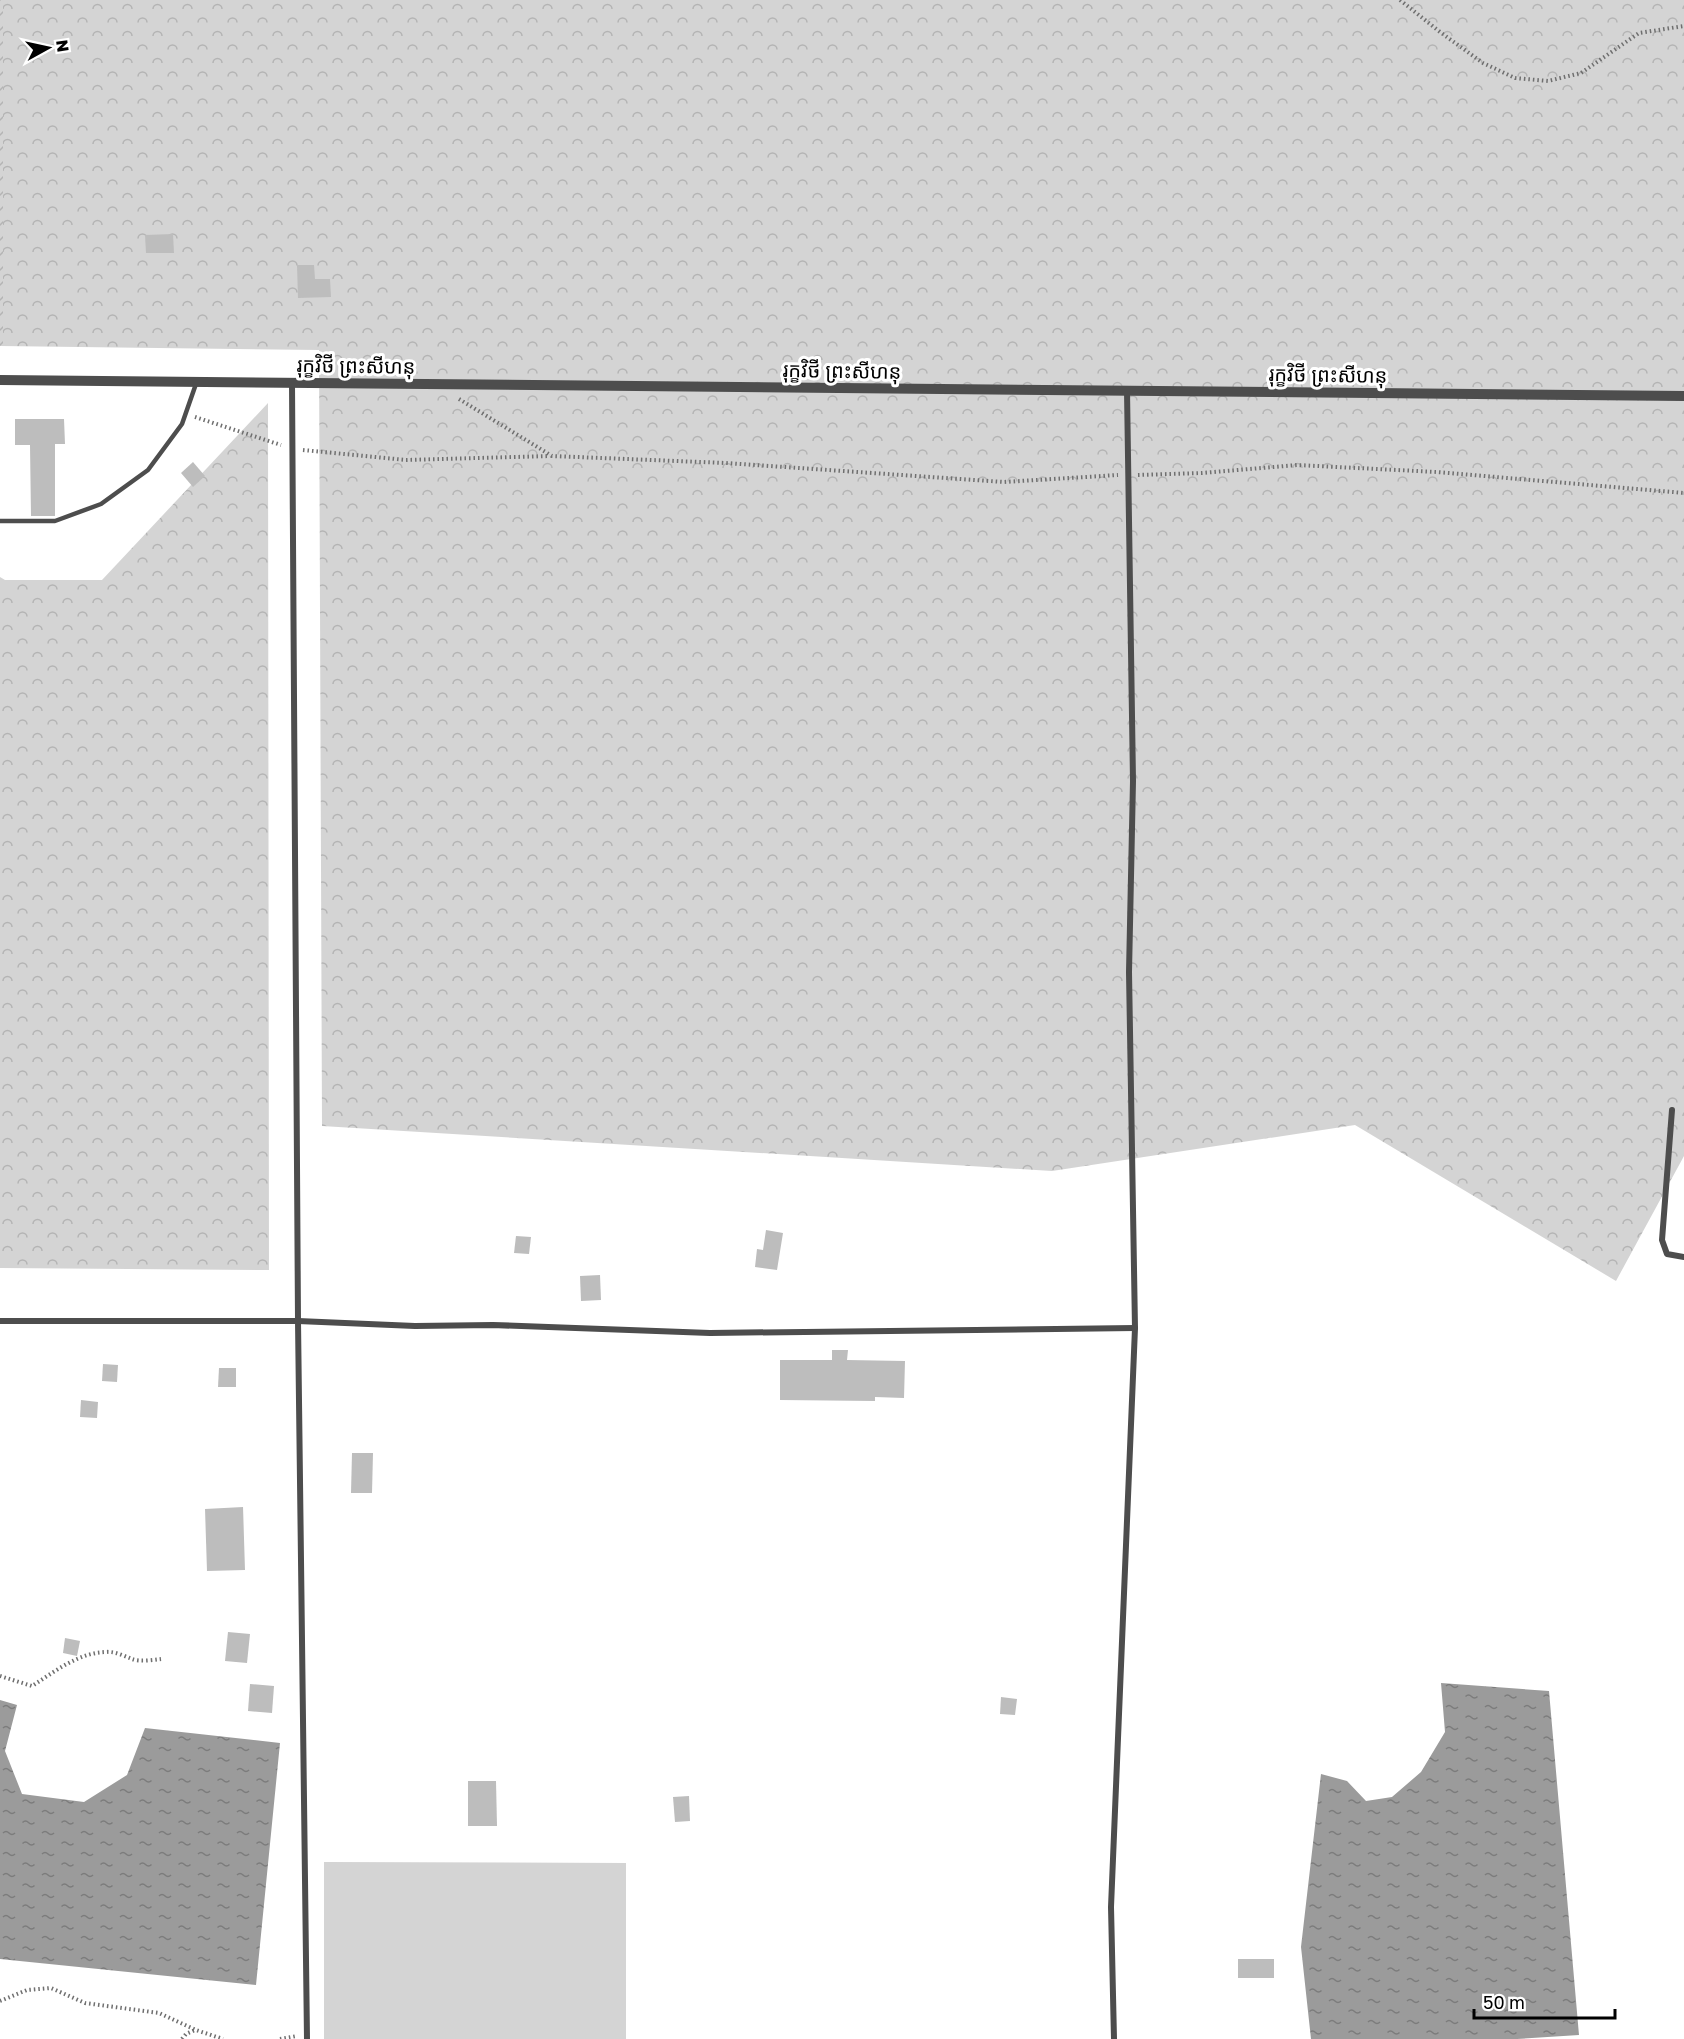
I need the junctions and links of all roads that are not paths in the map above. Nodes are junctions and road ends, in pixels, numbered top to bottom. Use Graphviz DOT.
graph roads {
  1 [pos="0,380"];
  2 [pos="197,381"];
  3 [pos="292,383"];
  4 [pos="1127,391"];
  5 [pos="1684,396"];
  6 [pos="0,521"];
  7 [pos="1672,1110"];
  8 [pos="1684,1257"];
  9 [pos="0,1321"];
  10 [pos="298,1321"];
  11 [pos="1135,1328"];
  12 [pos="307,2039"];
  13 [pos="1114,2039"];
  1 -- 2 [label="street, រុក្ខវិថី ព្រះសីហនុ"];
  2 -- 3 [label="street, រុក្ខវិថី ព្រះសីហនុ"];
  2 -- 6 [label="lane"];
  3 -- 4 [label="street, រុក្ខវិថី ព្រះសីហនុ"];
  3 -- 10 [label="street"];
  4 -- 5 [label="street, រុក្ខវិថី ព្រះសីហនុ"];
  4 -- 11 [label="street"];
  7 -- 8 [label="street"];
  9 -- 10 [label="street"];
  10 -- 11 [label="street"];
  10 -- 12 [label="street"];
  11 -- 13 [label="street"];
}
